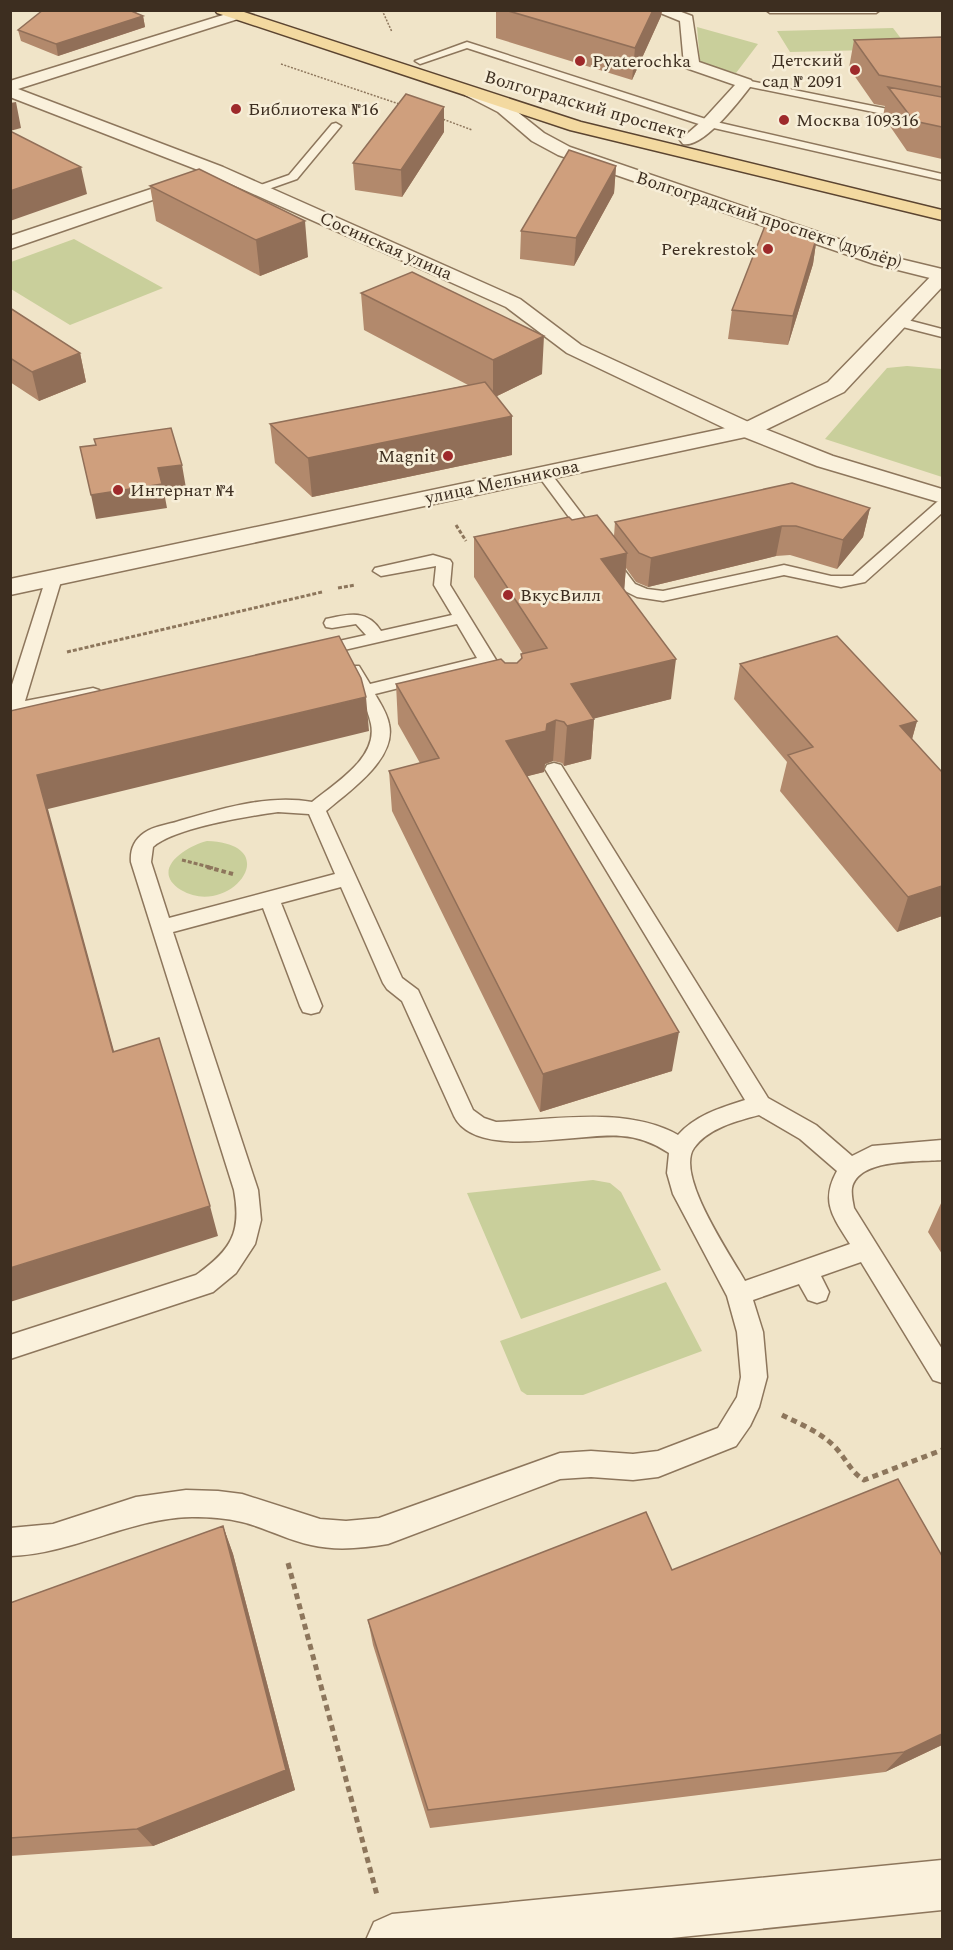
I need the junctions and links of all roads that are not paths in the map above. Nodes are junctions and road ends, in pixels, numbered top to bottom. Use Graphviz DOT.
graph roads {
  1 [pos="267,10"];
  2 [pos="660,10"];
  3 [pos="770,10"];
  4 [pos="876,10"];
  5 [pos="229,13"];
  6 [pos="420,61"];
  7 [pos="745,83"];
  8 [pos="10,88"];
  9 [pos="471,92"];
  10 [pos="942,123"];
  11 [pos="709,124"];
  12 [pos="336,126"];
  13 [pos="933,133"];
  14 [pos="689,140"];
  15 [pos="907,156"];
  16 [pos="894,166"];
  17 [pos="217,171"];
  18 [pos="942,177"];
  19 [pos="885,184"];
  20 [pos="259,189"];
  21 [pos="942,215"];
  22 [pos="10,243"];
  23 [pos="942,276"];
  24 [pos="900,322"];
  25 [pos="942,333"];
  26 [pos="747,430"];
  27 [pos="544,474"];
  28 [pos="942,496"];
  29 [pos="942,505"];
  30 [pos="381,571"];
  31 [pos="54,578"];
  32 [pos="10,587"];
  33 [pos="461,618"];
  34 [pos="332,623"];
  35 [pos="376,637"];
  36 [pos="340,646"];
  37 [pos="301,655"];
  38 [pos="487,662"];
  39 [pos="109,691"];
  40 [pos="364,691"];
  41 [pos="510,697"];
  42 [pos="12,708"];
  43 [pos="554,769"];
  44 [pos="316,809"];
  45 [pos="346,878"];
  46 [pos="269,898"];
  47 [pos="162,927"];
  48 [pos="311,1006"];
  49 [pos="760,1105"];
  50 [pos="681,1149"];
  51 [pos="942,1150"];
  52 [pos="849,1169"];
  53 [pos="867,1249"];
  54 [pos="739,1294"];
  55 [pos="10,1347"];
  56 [pos="942,1371"];
  57 [pos="10,1542"];
  58 [pos="942,1885"];
  59 [pos="386,1922"];
  1 -- 6 [label="main road, Волгоградский проспект"];
  2 -- 7 [label="street"];
  3 -- 4 [label="lane"];
  5 -- 8 [label="street"];
  5 -- 9 [label="main road, Волгоградский проспект"];
  6 -- 11 [label="lane"];
  6 -- 14 [label="main road, Волгоградский проспект"];
  7 -- 10 [label="lane"];
  7 -- 11 [label="street"];
  8 -- 17 [label="street, Сосинская улица"];
  9 -- 21 [label="main road, Волгоградский проспект"];
  9 -- 23 [label="street, Волгоградский проспект (дублёр)"];
  10 -- 13 [label="lane"];
  11 -- 14 [label="street"];
  11 -- 16 [label="lane"];
  12 -- 20 [label="lane"];
  14 -- 19 [label="main road, Волгоградский проспект"];
  15 -- 16 [label="lane"];
  16 -- 18 [label="lane"];
  17 -- 20 [label="street, Сосинская улица"];
  17 -- 22 [label="street"];
  20 -- 26 [label="street, Сосинская улица"];
  23 -- 24 [label="street, улица Мельникова"];
  24 -- 25 [label="lane"];
  24 -- 26 [label="street, улица Мельникова"];
  26 -- 27 [label="street, улица Мельникова"];
  26 -- 28 [label="street, Сосинская улица"];
  27 -- 29 [label="lane"];
  27 -- 31 [label="street, улица Мельникова"];
  30 -- 33 [label="lane"];
  31 -- 32 [label="street, улица Мельникова"];
  31 -- 42 [label="lane"];
  33 -- 35 [label="lane"];
  33 -- 38 [label="lane"];
  34 -- 35 [label="lane"];
  35 -- 36 [label="lane"];
  36 -- 37 [label="lane"];
  36 -- 40 [label="lane"];
  38 -- 40 [label="lane"];
  38 -- 41 [label="lane"];
  39 -- 42 [label="lane"];
  40 -- 44 [label="lane"];
  43 -- 49 [label="lane"];
  44 -- 45 [label="lane"];
  44 -- 47 [label="lane"];
  45 -- 46 [label="lane"];
  45 -- 50 [label="lane"];
  46 -- 47 [label="lane"];
  46 -- 48 [label="lane"];
  47 -- 55 [label="lane"];
  49 -- 50 [label="lane"];
  49 -- 52 [label="lane"];
  50 -- 54 [label="lane"];
  51 -- 52 [label="lane"];
  52 -- 53 [label="lane"];
  53 -- 54 [label="lane"];
  53 -- 56 [label="lane"];
  54 -- 57 [label="lane"];
  58 -- 59 [label="street"];
}
